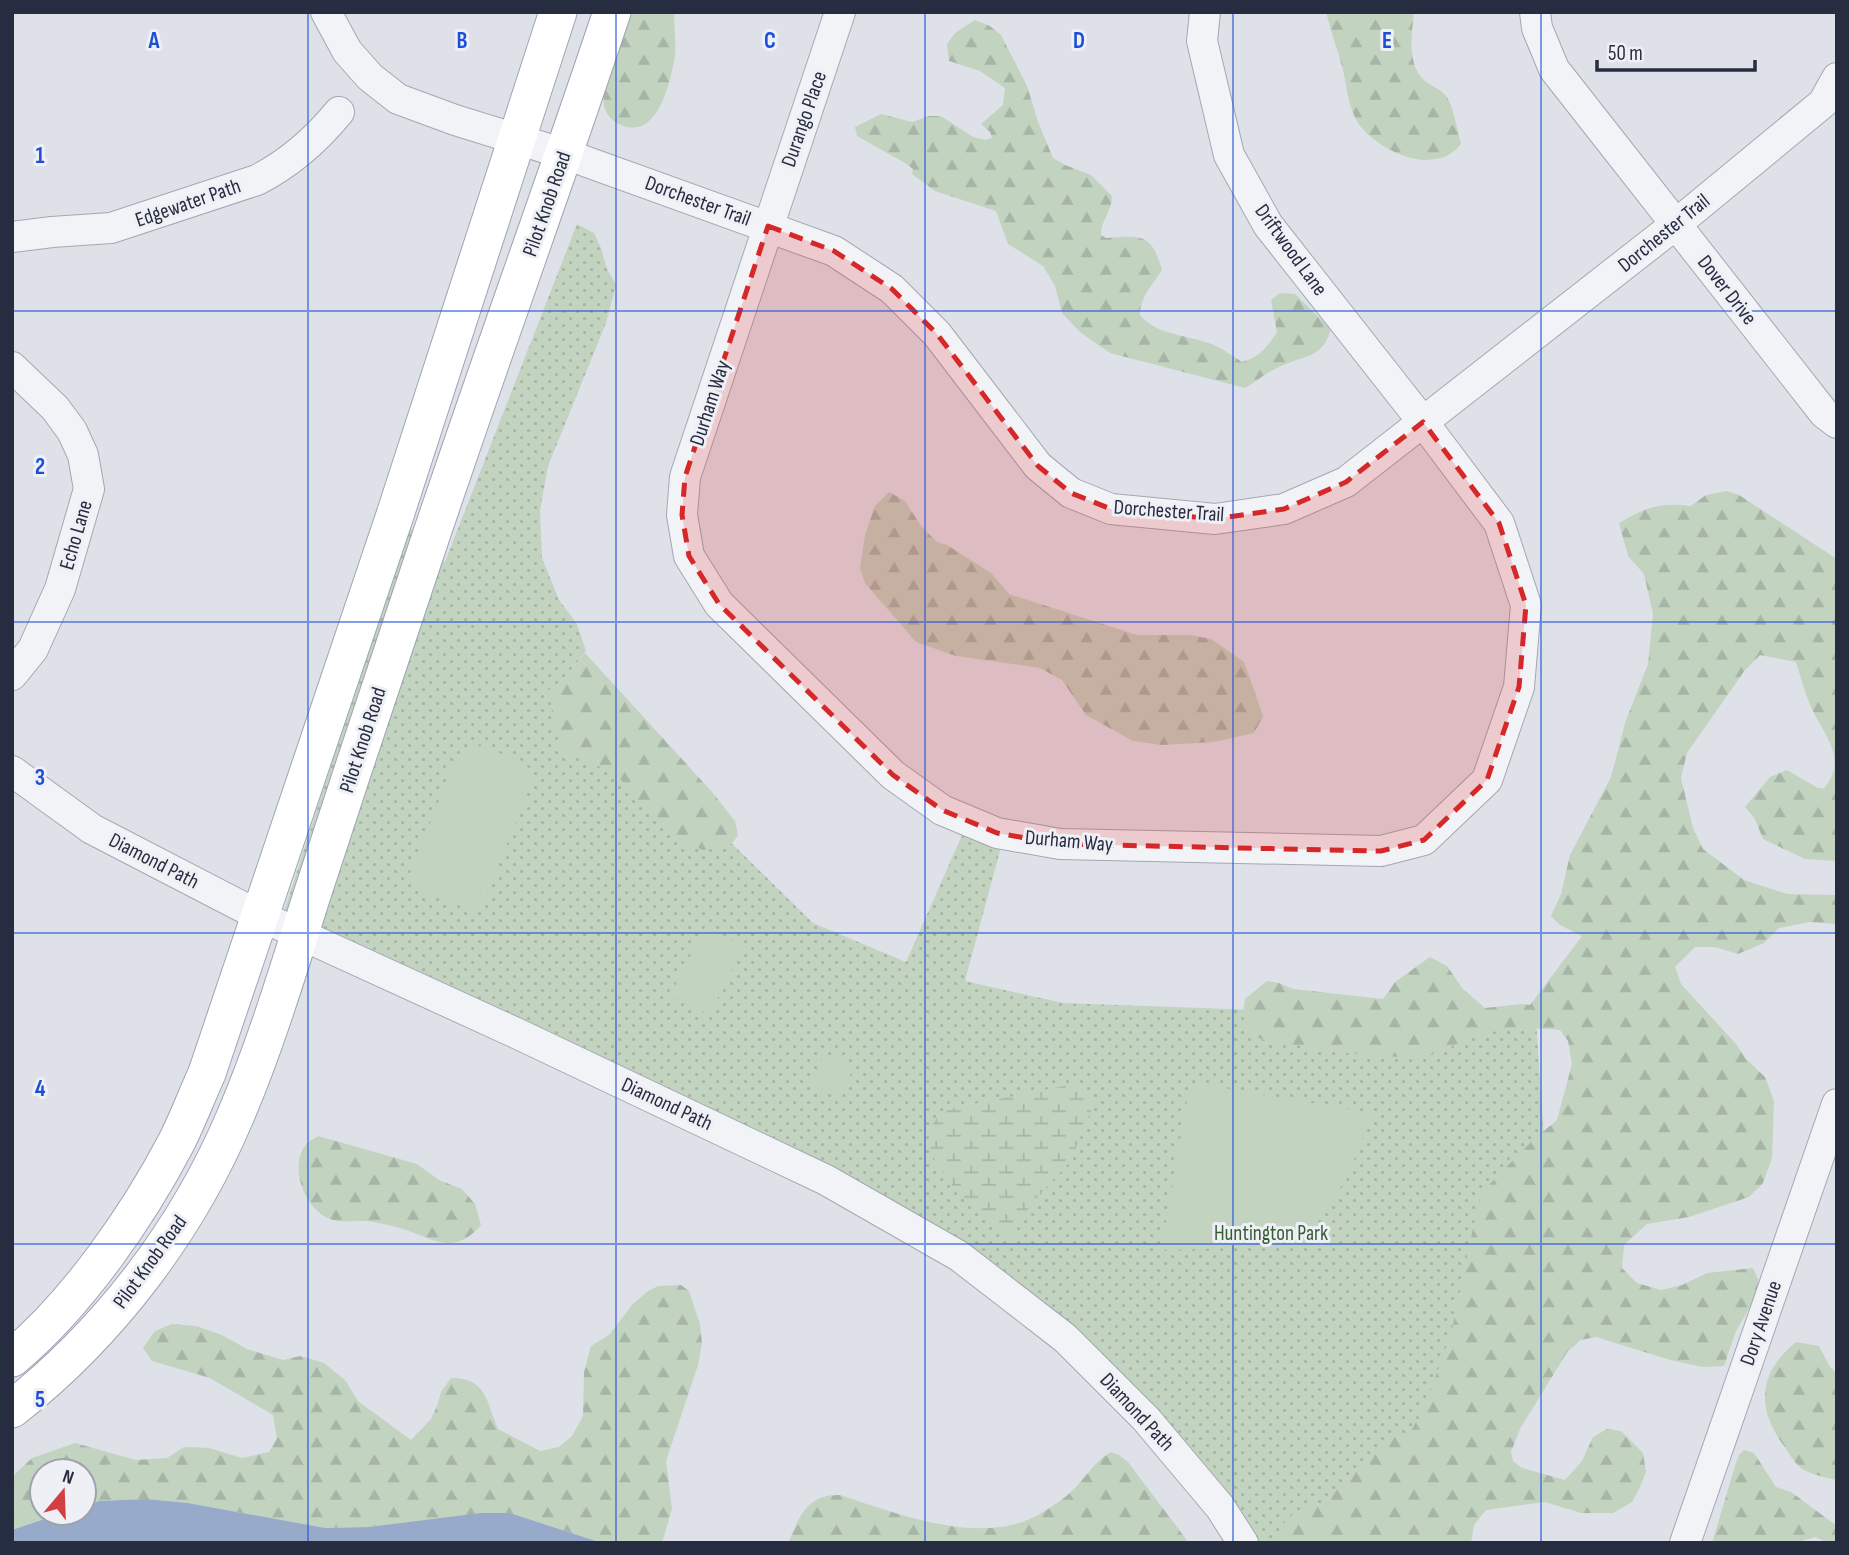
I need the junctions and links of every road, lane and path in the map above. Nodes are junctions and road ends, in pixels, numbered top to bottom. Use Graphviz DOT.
graph roads {
  1 [pos="326,12"];
  2 [pos="558,12"];
  3 [pos="612,12"];
  4 [pos="840,12"];
  5 [pos="1205,12"];
  6 [pos="1535,12"];
  7 [pos="1837,78"];
  8 [pos="339,112"];
  9 [pos="516,139"];
  10 [pos="565,154"];
  11 [pos="1675,225"];
  12 [pos="768,226"];
  13 [pos="12,237"];
  14 [pos="12,367"];
  15 [pos="1423,422"];
  16 [pos="1837,423"];
  17 [pos="12,675"];
  18 [pos="12,771"];
  19 [pos="260,916"];
  20 [pos="300,934"];
  21 [pos="1837,1104"];
  22 [pos="12,1357"];
  23 [pos="12,1409"];
  24 [pos="1243,1543"];
  25 [pos="1685,1543"];
  1 -- 9 [label="street, Dorchester Trail"];
  2 -- 9 [label="main road, Pilot Knob Road"];
  3 -- 10 [label="main road, Pilot Knob Road"];
  4 -- 12 [label="street, Durango Place"];
  5 -- 15 [label="street, Driftwood Lane"];
  6 -- 11 [label="street, Dover Drive"];
  7 -- 11 [label="street, Dorchester Trail"];
  8 -- 13 [label="street, Edgewater Path"];
  9 -- 10 [label="street, Dorchester Trail"];
  9 -- 19 [label="main road, Pilot Knob Road"];
  10 -- 12 [label="street, Dorchester Trail"];
  10 -- 20 [label="main road, Pilot Knob Road"];
  11 -- 15 [label="street, Dorchester Trail"];
  11 -- 16 [label="street, Dover Drive"];
  12 -- 15 [label="street, Dorchester Trail"];
  12 -- 15 [label="street, Durham Way"];
  14 -- 17 [label="street, Echo Lane"];
  18 -- 19 [label="street, Diamond Path"];
  19 -- 20 [label="street, Diamond Path"];
  19 -- 22 [label="main road, Pilot Knob Road"];
  20 -- 23 [label="main road, Pilot Knob Road"];
  20 -- 24 [label="street, Diamond Path"];
  21 -- 25 [label="street, Dory Avenue"];
}
